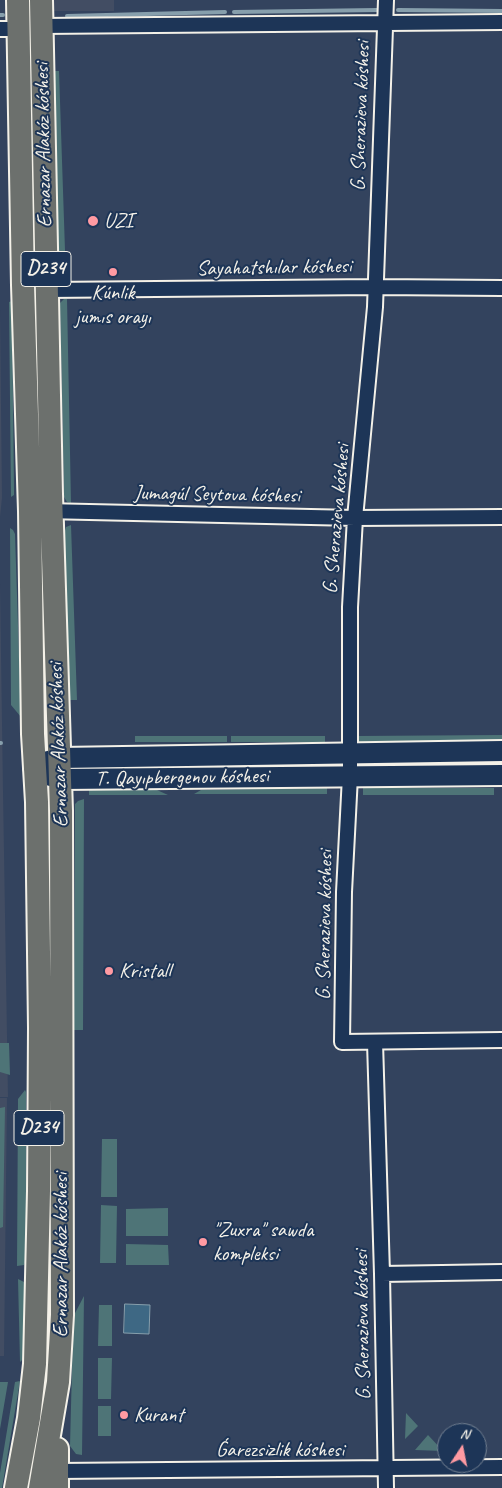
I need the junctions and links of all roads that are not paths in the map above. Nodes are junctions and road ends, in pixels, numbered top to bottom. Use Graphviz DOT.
graph roads {
  1 [pos="18,0"];
  2 [pos="41,0"];
  3 [pos="386,0"];
  4 [pos="385,22"];
  5 [pos="502,22"];
  6 [pos="41,26"];
  7 [pos="9,29"];
  8 [pos="375,287"];
  9 [pos="502,288"];
  10 [pos="47,290"];
  11 [pos="41,511"];
  12 [pos="502,517"];
  13 [pos="355,518"];
  14 [pos="502,751"];
  15 [pos="350,753"];
  16 [pos="91,758"];
  17 [pos="34,767"];
  18 [pos="60,769"];
  19 [pos="502,775"];
  20 [pos="350,776"];
  21 [pos="94,779"];
  22 [pos="502,1040"];
  23 [pos="375,1042"];
  24 [pos="50,1157"];
  25 [pos="502,1272"];
  26 [pos="382,1274"];
  27 [pos="58,1382"];
  28 [pos="502,1468"];
  29 [pos="386,1469"];
  30 [pos="57,1480"];
  31 [pos="16,1488"];
  32 [pos="41,1488"];
  33 [pos="386,1488"];
  1 -- 7 [label="main road, Ernazar Alakóz kóshesi / D234"];
  2 -- 6 [label="main road, Ernazar Alakóz kóshesi / D234"];
  3 -- 4 [label="street, G. Sherazieva kóshesi"];
  4 -- 5 [label="street"];
  4 -- 6 [label="street"];
  4 -- 8 [label="street, G. Sherazieva kóshesi"];
  6 -- 10 [label="main road, Ernazar Alakóz kóshesi / D234"];
  7 -- 11 [label="main road, Ernazar Alakóz kóshesi / D234"];
  8 -- 9 [label="street, Sayahatshılar kóshesi"];
  8 -- 10 [label="street, Sayahatshılar kóshesi"];
  8 -- 13 [label="street, G. Sherazieva kóshesi"];
  10 -- 11 [label="main road, Ernazar Alakóz kóshesi / D234"];
  11 -- 13 [label="street, Jumagúl Seytova kóshesi"];
  11 -- 17 [label="main road, Ernazar Alakóz kóshesi / D234"];
  11 -- 18 [label="main road, Ernazar Alakóz kóshesi / D234"];
  12 -- 13 [label="street, Jumagúl Seytova kóshesi"];
  13 -- 15 [label="street, G. Sherazieva kóshesi"];
  14 -- 15 [label="main road, T. Qayıpbergenov kóshesi"];
  15 -- 16 [label="main road, T. Qayıpbergenov kóshesi"];
  15 -- 20 [label="street, G. Sherazieva kóshesi"];
  16 -- 18 [label="main road, T. Qayıpbergenov kóshesi"];
  16 -- 21 [label="main road"];
  17 -- 18 [label="main road, T. Qayıpbergenov kóshesi"];
  17 -- 24 [label="main road, Ernazar Alakóz kóshesi / D234"];
  18 -- 21 [label="main road, T. Qayıpbergenov kóshesi"];
  18 -- 24 [label="main road, Ernazar Alakóz kóshesi / D234"];
  19 -- 20 [label="main road, T. Qayıpbergenov kóshesi"];
  20 -- 21 [label="main road, T. Qayıpbergenov kóshesi"];
  20 -- 23 [label="street, G. Sherazieva kóshesi"];
  22 -- 23 [label="street"];
  23 -- 26 [label="street, G. Sherazieva kóshesi"];
  24 -- 27 [label="main road, Ernazar Alakóz kóshesi / D234"];
  24 -- 31 [label="main road, Ernazar Alakóz kóshesi / D234"];
  25 -- 26 [label="street"];
  26 -- 29 [label="street, G. Sherazieva kóshesi"];
  27 -- 30 [label="main road"];
  27 -- 32 [label="main road, Ernazar Alakóz kóshesi / D234"];
  28 -- 29 [label="street, Ǵarezsizlik kóshesi"];
  29 -- 30 [label="street, Ǵarezsizlik kóshesi"];
  29 -- 33 [label="street, G. Sherazieva kóshesi"];
  30 -- 32 [label="street"];
}
